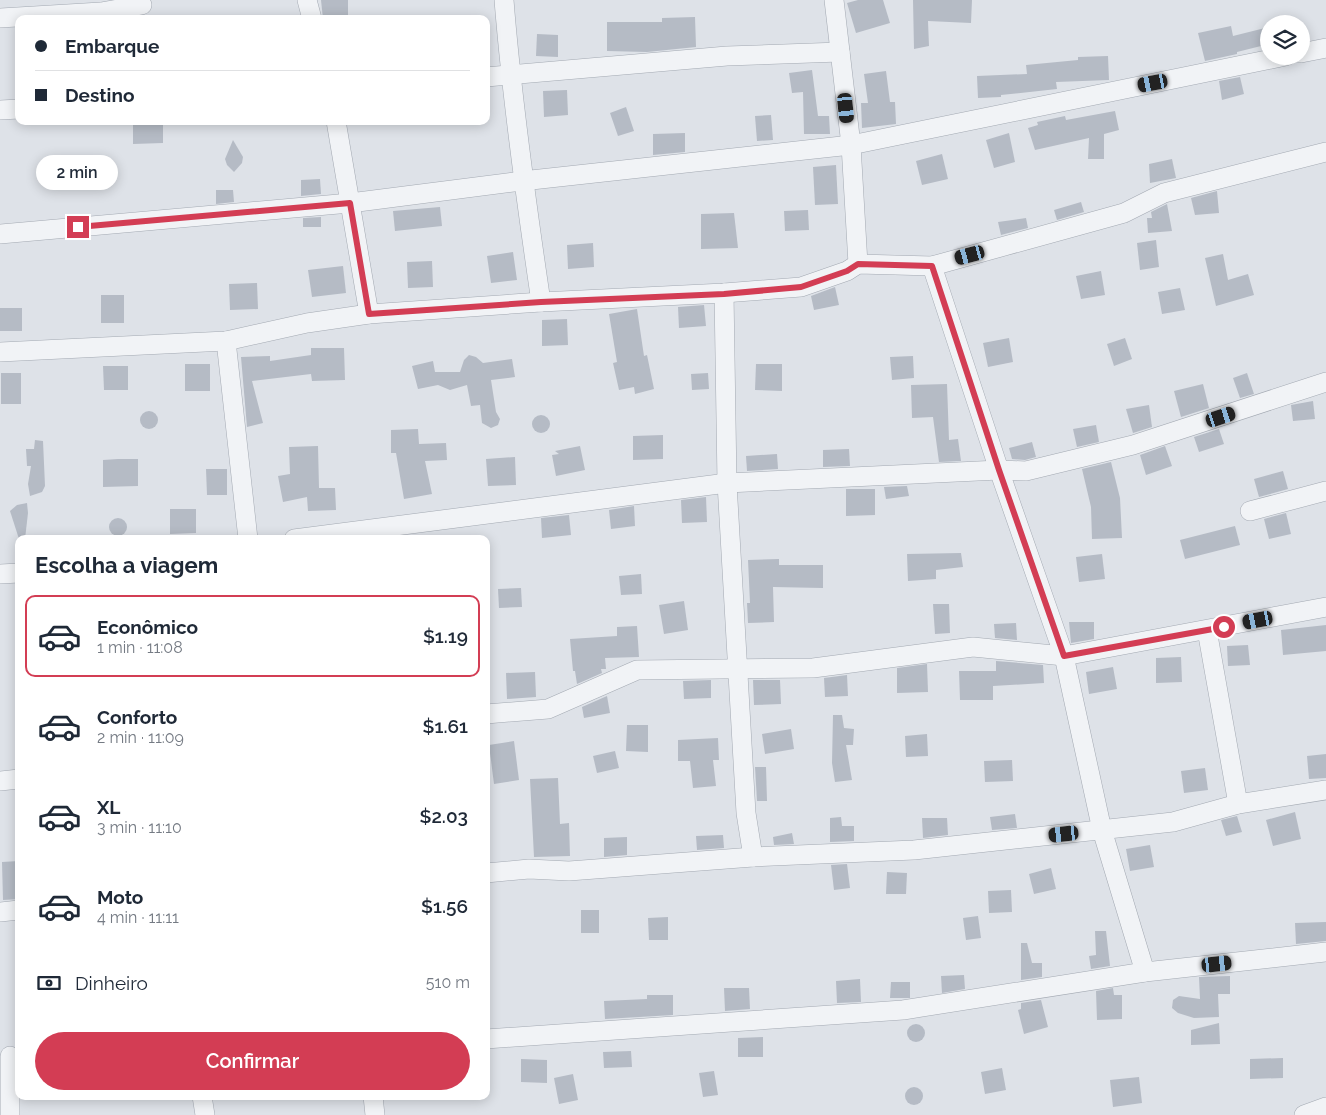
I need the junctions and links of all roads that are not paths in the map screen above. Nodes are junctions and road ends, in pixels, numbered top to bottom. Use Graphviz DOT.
graph roads {
  1 [pos="307,0"];
  2 [pos="504,0"];
  3 [pos="834,0"];
  4 [pos="142,5"];
  5 [pos="50,15"];
  6 [pos="311,15"];
  7 [pos="15,17"];
  8 [pos="0,18"];
  9 [pos="1326,48"];
  10 [pos="1310,51"];
  11 [pos="840,52"];
  12 [pos="1260,61"];
  13 [pos="510,75"];
  14 [pos="490,77"];
  15 [pos="15,109"];
  16 [pos="0,110"];
  17 [pos="337,125"];
  18 [pos="851,145"];
  19 [pos="1326,152"];
  20 [pos="522,180"];
  21 [pos="350,203"];
  22 [pos="0,234"];
  23 [pos="858,264"];
  24 [pos="932,266"];
  25 [pos="724,294"];
  26 [pos="541,302"];
  27 [pos="369,314"];
  28 [pos="226,341"];
  29 [pos="0,352"];
  30 [pos="1326,382"];
  31 [pos="999,470"];
  32 [pos="727,483"];
  33 [pos="1326,490"];
  34 [pos="1250,511"];
  35 [pos="248,535"];
  36 [pos="325,535"];
  37 [pos="15,573"];
  38 [pos="0,574"];
  39 [pos="1326,608"];
  40 [pos="1207,630"];
  41 [pos="1064,656"];
  42 [pos="737,669"];
  43 [pos="490,714"];
  44 [pos="15,779"];
  45 [pos="0,781"];
  46 [pos="1326,790"];
  47 [pos="1238,804"];
  48 [pos="1102,830"];
  49 [pos="753,857"];
  50 [pos="490,873"];
  51 [pos="15,910"];
  52 [pos="0,912"];
  53 [pos="1326,952"];
  54 [pos="1145,972"];
  55 [pos="490,1039"];
  56 [pos="9,1056"];
  57 [pos="203,1100"];
  58 [pos="373,1100"];
  59 [pos="1326,1107"];
  60 [pos="10,1115"];
  61 [pos="205,1115"];
  62 [pos="375,1115"];
  63 [pos="1304,1115"];
  1 -- 6 [label="street"];
  2 -- 13 [label="street"];
  3 -- 11 [label="street"];
  4 -- 5 [label="street"];
  7 -- 8 [label="street"];
  9 -- 10 [label="street"];
  11 -- 13 [label="street"];
  11 -- 18 [label="street"];
  12 -- 18 [label="street"];
  13 -- 14 [label="street"];
  13 -- 20 [label="street"];
  15 -- 16 [label="street"];
  17 -- 21 [label="street"];
  18 -- 20 [label="street"];
  18 -- 23 [label="street"];
  19 -- 24 [label="street"];
  20 -- 21 [label="street"];
  20 -- 26 [label="street"];
  21 -- 22 [label="street"];
  21 -- 27 [label="street"];
  23 -- 24 [label="street"];
  23 -- 25 [label="street"];
  24 -- 31 [label="street"];
  25 -- 26 [label="street"];
  25 -- 32 [label="street"];
  26 -- 27 [label="street"];
  27 -- 28 [label="street"];
  28 -- 29 [label="street"];
  28 -- 35 [label="street"];
  30 -- 31 [label="street"];
  31 -- 32 [label="street"];
  31 -- 41 [label="street"];
  32 -- 36 [label="street"];
  32 -- 42 [label="street"];
  33 -- 34 [label="street"];
  37 -- 38 [label="street"];
  39 -- 40 [label="street"];
  40 -- 41 [label="street"];
  40 -- 47 [label="street"];
  41 -- 42 [label="street"];
  41 -- 48 [label="street"];
  42 -- 43 [label="street"];
  42 -- 49 [label="street"];
  44 -- 45 [label="street"];
  46 -- 47 [label="street"];
  47 -- 48 [label="street"];
  48 -- 49 [label="street"];
  48 -- 54 [label="street"];
  49 -- 50 [label="street"];
  51 -- 52 [label="street"];
  53 -- 54 [label="street"];
  54 -- 55 [label="street"];
  56 -- 60 [label="street"];
  57 -- 61 [label="street"];
  58 -- 62 [label="street"];
  59 -- 63 [label="street"];
}
